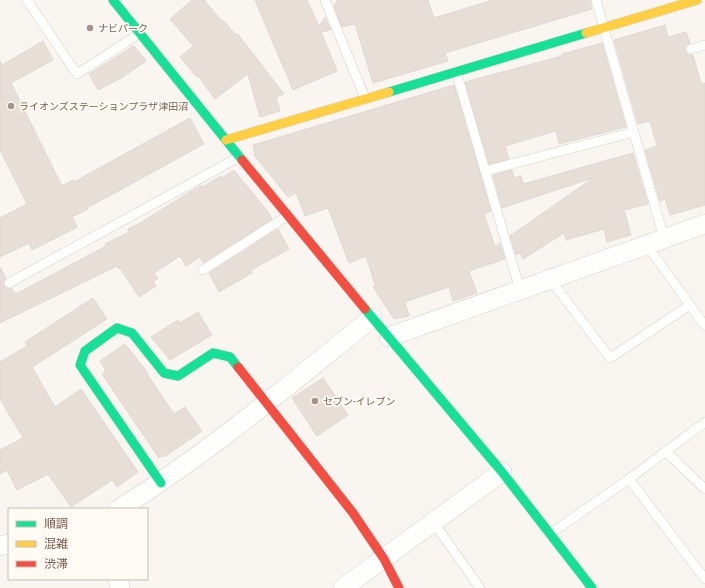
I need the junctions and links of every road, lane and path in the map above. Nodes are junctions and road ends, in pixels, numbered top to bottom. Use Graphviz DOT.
graph roads {
  1 [pos="27,0"];
  2 [pos="113,0"];
  3 [pos="325,0"];
  4 [pos="596,0"];
  5 [pos="697,0"];
  6 [pos="604,27"];
  7 [pos="139,34"];
  8 [pos="705,45"];
  9 [pos="691,49"];
  10 [pos="456,71"];
  11 [pos="365,98"];
  12 [pos="634,132"];
  13 [pos="226,140"];
  14 [pos="239,157"];
  15 [pos="486,172"];
  16 [pos="287,216"];
  17 [pos="705,224"];
  18 [pos="664,238"];
  19 [pos="646,244"];
  20 [pos="203,270"];
  21 [pos="550,279"];
  22 [pos="9,283"];
  23 [pos="520,290"];
  24 [pos="690,305"];
  25 [pos="372,318"];
  26 [pos="705,326"];
  27 [pos="389,337"];
  28 [pos="267,404"];
  29 [pos="705,422"];
  30 [pos="665,451"];
  31 [pos="502,472"];
  32 [pos="629,479"];
  33 [pos="162,483"];
  34 [pos="705,489"];
  35 [pos="121,508"];
  36 [pos="434,523"];
  37 [pos="550,534"];
  38 [pos="384,559"];
  39 [pos="705,579"];
  40 [pos="343,588"];
  41 [pos="399,588"];
  42 [pos="480,588"];
  43 [pos="592,588"];
  1 -- 7 [label="lane"];
  2 -- 7 [label="street"];
  3 -- 11 [label="lane"];
  4 -- 6 [label="lane"];
  5 -- 6 [label="street"];
  6 -- 10 [label="street"];
  6 -- 12 [label="lane"];
  7 -- 13 [label="street"];
  8 -- 9 [label="lane"];
  10 -- 11 [label="street"];
  10 -- 15 [label="lane"];
  11 -- 13 [label="street"];
  12 -- 15 [label="lane"];
  12 -- 18 [label="lane"];
  13 -- 14 [label="street"];
  14 -- 16 [label="street"];
  14 -- 22 [label="lane"];
  15 -- 23 [label="lane"];
  16 -- 20 [label="lane"];
  16 -- 25 [label="street"];
  17 -- 18 [label="street"];
  18 -- 19 [label="street"];
  19 -- 21 [label="street"];
  19 -- 24 [label="lane"];
  21 -- 23 [label="street"];
  21 -- 24 [label="lane"];
  23 -- 27 [label="street"];
  24 -- 26 [label="lane"];
  25 -- 27 [label="street"];
  25 -- 28 [label="street"];
  27 -- 31 [label="street"];
  28 -- 33 [label="street"];
  28 -- 33 [label="street"];
  28 -- 38 [label="street"];
  29 -- 30 [label="lane"];
  30 -- 32 [label="lane"];
  30 -- 34 [label="lane"];
  31 -- 36 [label="street"];
  31 -- 37 [label="street"];
  32 -- 37 [label="lane"];
  32 -- 39 [label="lane"];
  33 -- 35 [label="street"];
  36 -- 38 [label="street"];
  36 -- 42 [label="lane"];
  37 -- 43 [label="street"];
  38 -- 40 [label="street"];
  38 -- 41 [label="street"];
}
